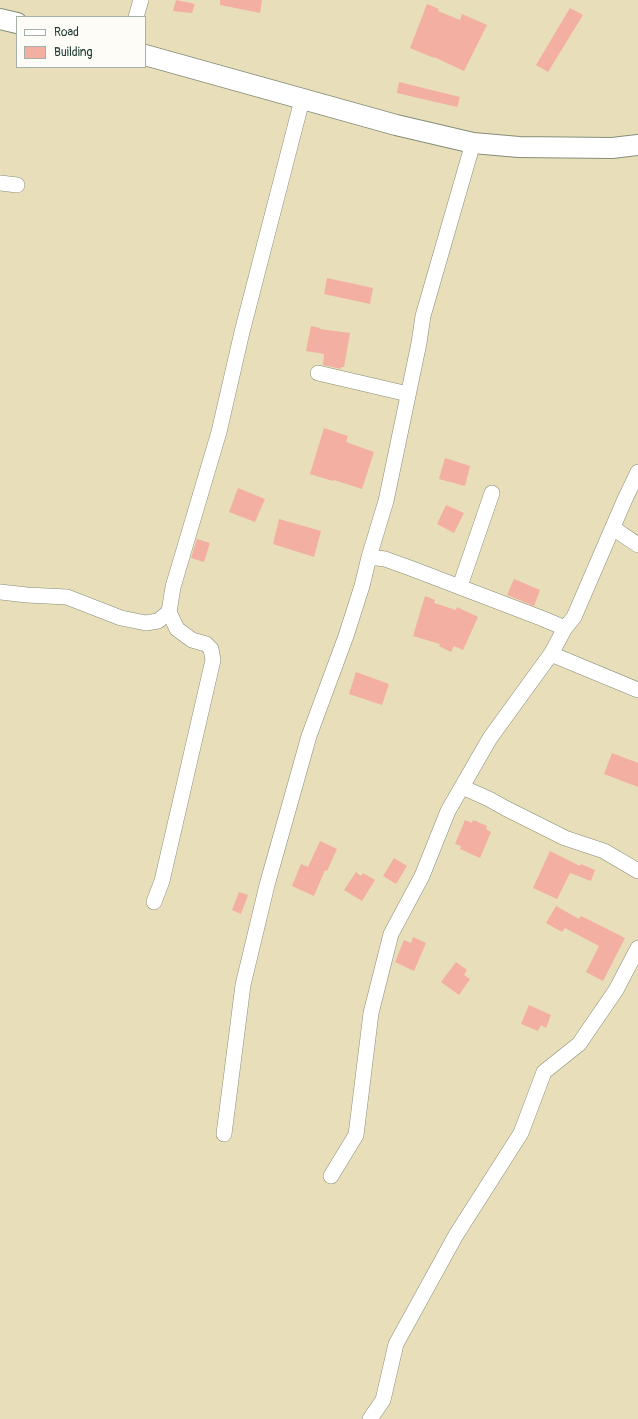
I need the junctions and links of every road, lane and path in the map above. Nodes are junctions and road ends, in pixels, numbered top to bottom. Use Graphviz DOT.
graph roads {
  1 [pos="141,0"];
  2 [pos="136,16"];
  3 [pos="0,19"];
  4 [pos="16,23"];
  5 [pos="146,55"];
  6 [pos="302,100"];
  7 [pos="473,143"];
  8 [pos="638,145"];
  9 [pos="0,183"];
  10 [pos="17,185"];
  11 [pos="318,373"];
  12 [pos="408,394"];
  13 [pos="638,472"];
  14 [pos="492,494"];
  15 [pos="613,528"];
  16 [pos="638,545"];
  17 [pos="368,557"];
  18 [pos="460,586"];
  19 [pos="0,592"];
  20 [pos="169,612"];
  21 [pos="565,628"];
  22 [pos="551,654"];
  23 [pos="638,690"];
  24 [pos="462,787"];
  25 [pos="638,871"];
  26 [pos="154,902"];
  27 [pos="638,948"];
  28 [pos="224,1134"];
  29 [pos="331,1176"];
  30 [pos="370,1419"];
  1 -- 2 [label="street"];
  3 -- 4 [label="main road"];
  5 -- 6 [label="main road"];
  6 -- 7 [label="main road"];
  6 -- 20 [label="street"];
  7 -- 8 [label="main road"];
  7 -- 12 [label="street"];
  9 -- 10 [label="street"];
  11 -- 12 [label="street"];
  12 -- 17 [label="street"];
  13 -- 15 [label="street"];
  14 -- 18 [label="street"];
  15 -- 16 [label="street"];
  15 -- 21 [label="street"];
  17 -- 18 [label="street"];
  17 -- 28 [label="street"];
  18 -- 21 [label="street"];
  19 -- 20 [label="street"];
  20 -- 26 [label="street"];
  21 -- 22 [label="street"];
  22 -- 23 [label="street"];
  22 -- 24 [label="street"];
  24 -- 25 [label="street"];
  24 -- 29 [label="street"];
  27 -- 30 [label="street"];
}
